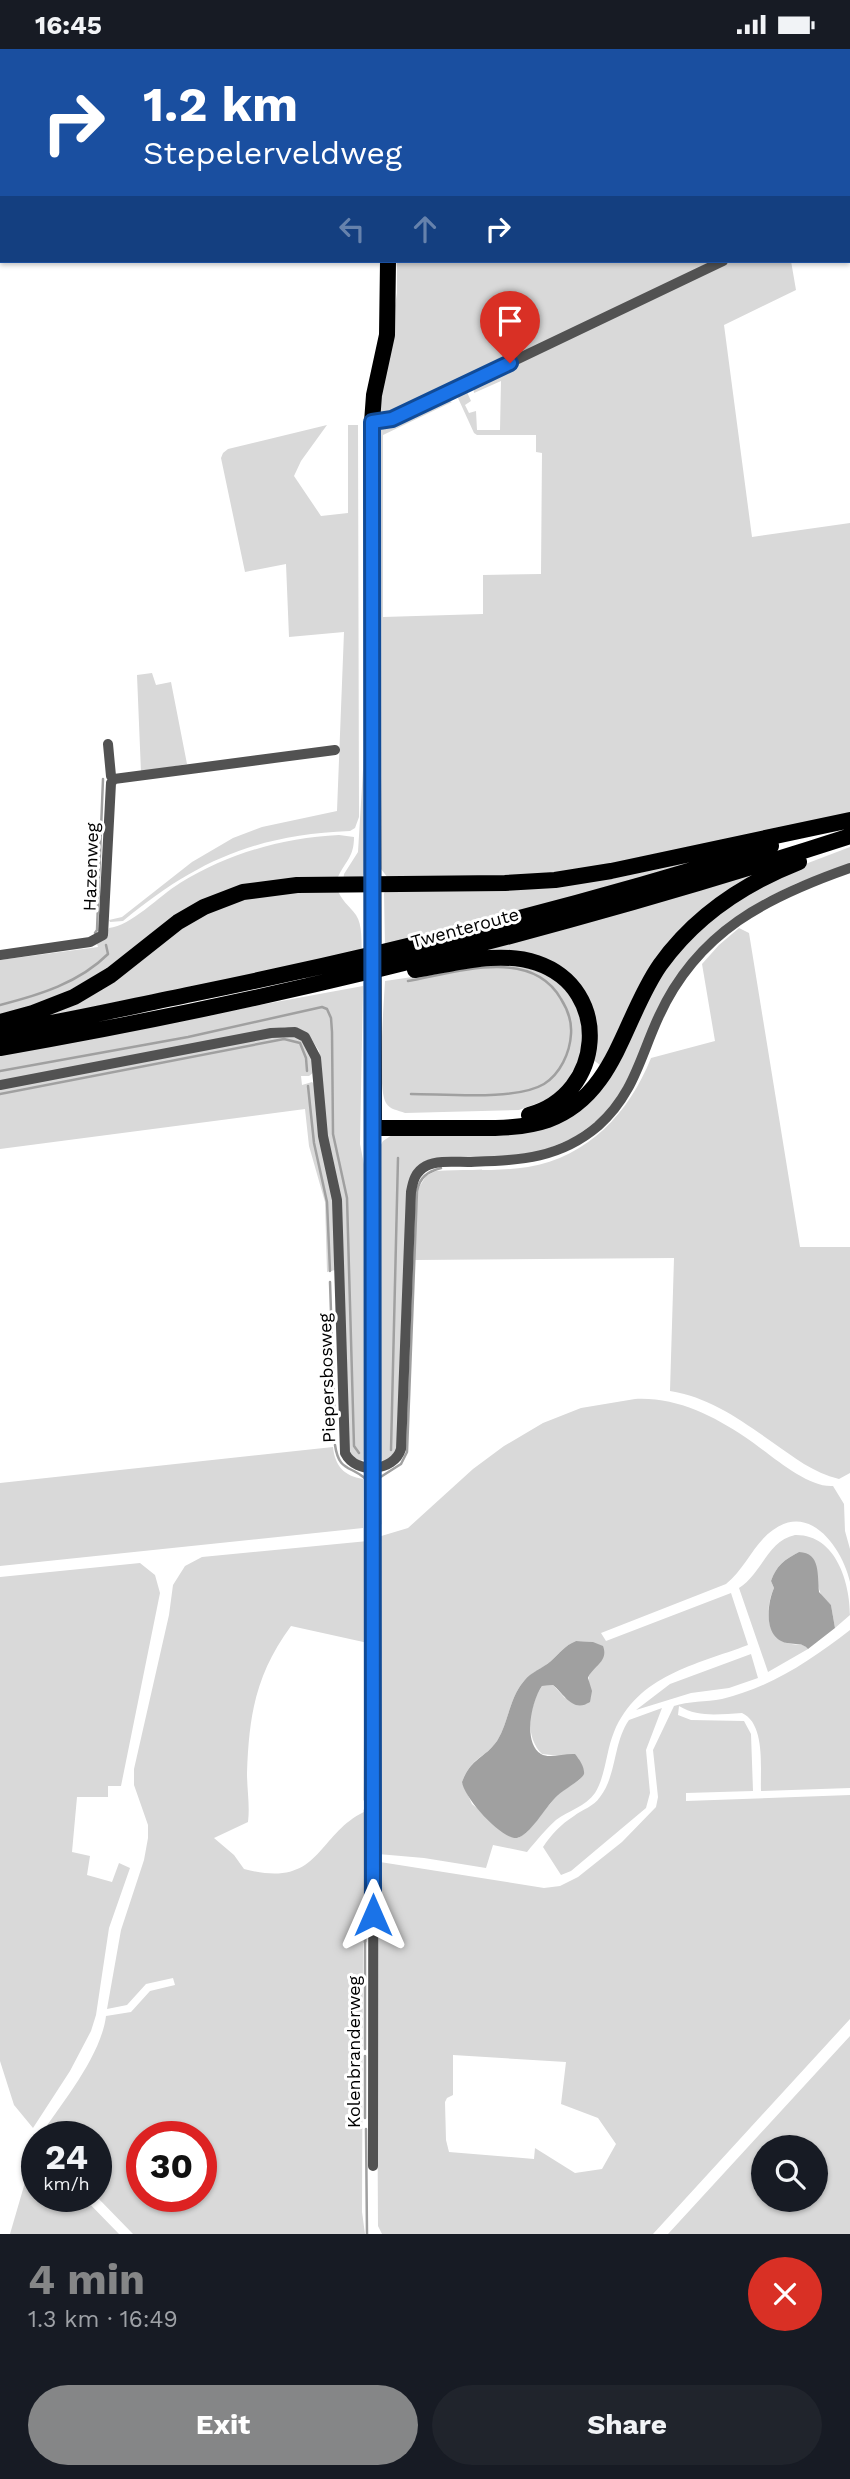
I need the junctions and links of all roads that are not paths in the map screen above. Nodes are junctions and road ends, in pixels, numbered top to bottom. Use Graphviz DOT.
graph roads {
  1 [pos="388,263"];
  2 [pos="719,263"];
  3 [pos="372,422"];
  4 [pos="108,744"];
  5 [pos="334,750"];
  6 [pos="114,779"];
  7 [pos="850,820"];
  8 [pos="850,835"];
  9 [pos="850,843"];
  10 [pos="850,868"];
  11 [pos="373,884"];
  12 [pos="0,955"];
  13 [pos="350,977"];
  14 [pos="0,1022"];
  15 [pos="0,1032"];
  16 [pos="0,1048"];
  17 [pos="0,1085"];
  18 [pos="374,1124"];
  19 [pos="374,1468"];
  20 [pos="373,2165"];
  1 -- 3 [label="main road, Kolenbranderweg"];
  2 -- 3 [label="street"];
  3 -- 11 [label="main road, Kolenbranderweg"];
  4 -- 6 [label="street"];
  5 -- 6 [label="street"];
  6 -- 12 [label="street, Hazenweg"];
  7 -- 11 [label="main road"];
  7 -- 15 [label="main road, Twenteroute"];
  8 -- 13 [label="main road, Twenteroute"];
  9 -- 18 [label="main road"];
  10 -- 19 [label="street"];
  11 -- 14 [label="main road"];
  11 -- 18 [label="main road, Kolenbranderweg"];
  13 -- 16 [label="main road, Twenteroute"];
  13 -- 18 [label="main road"];
  17 -- 19 [label="street, Piepersbosweg"];
  18 -- 19 [label="street, Kolenbranderweg"];
  19 -- 20 [label="street, Kolenbranderweg"];
}
